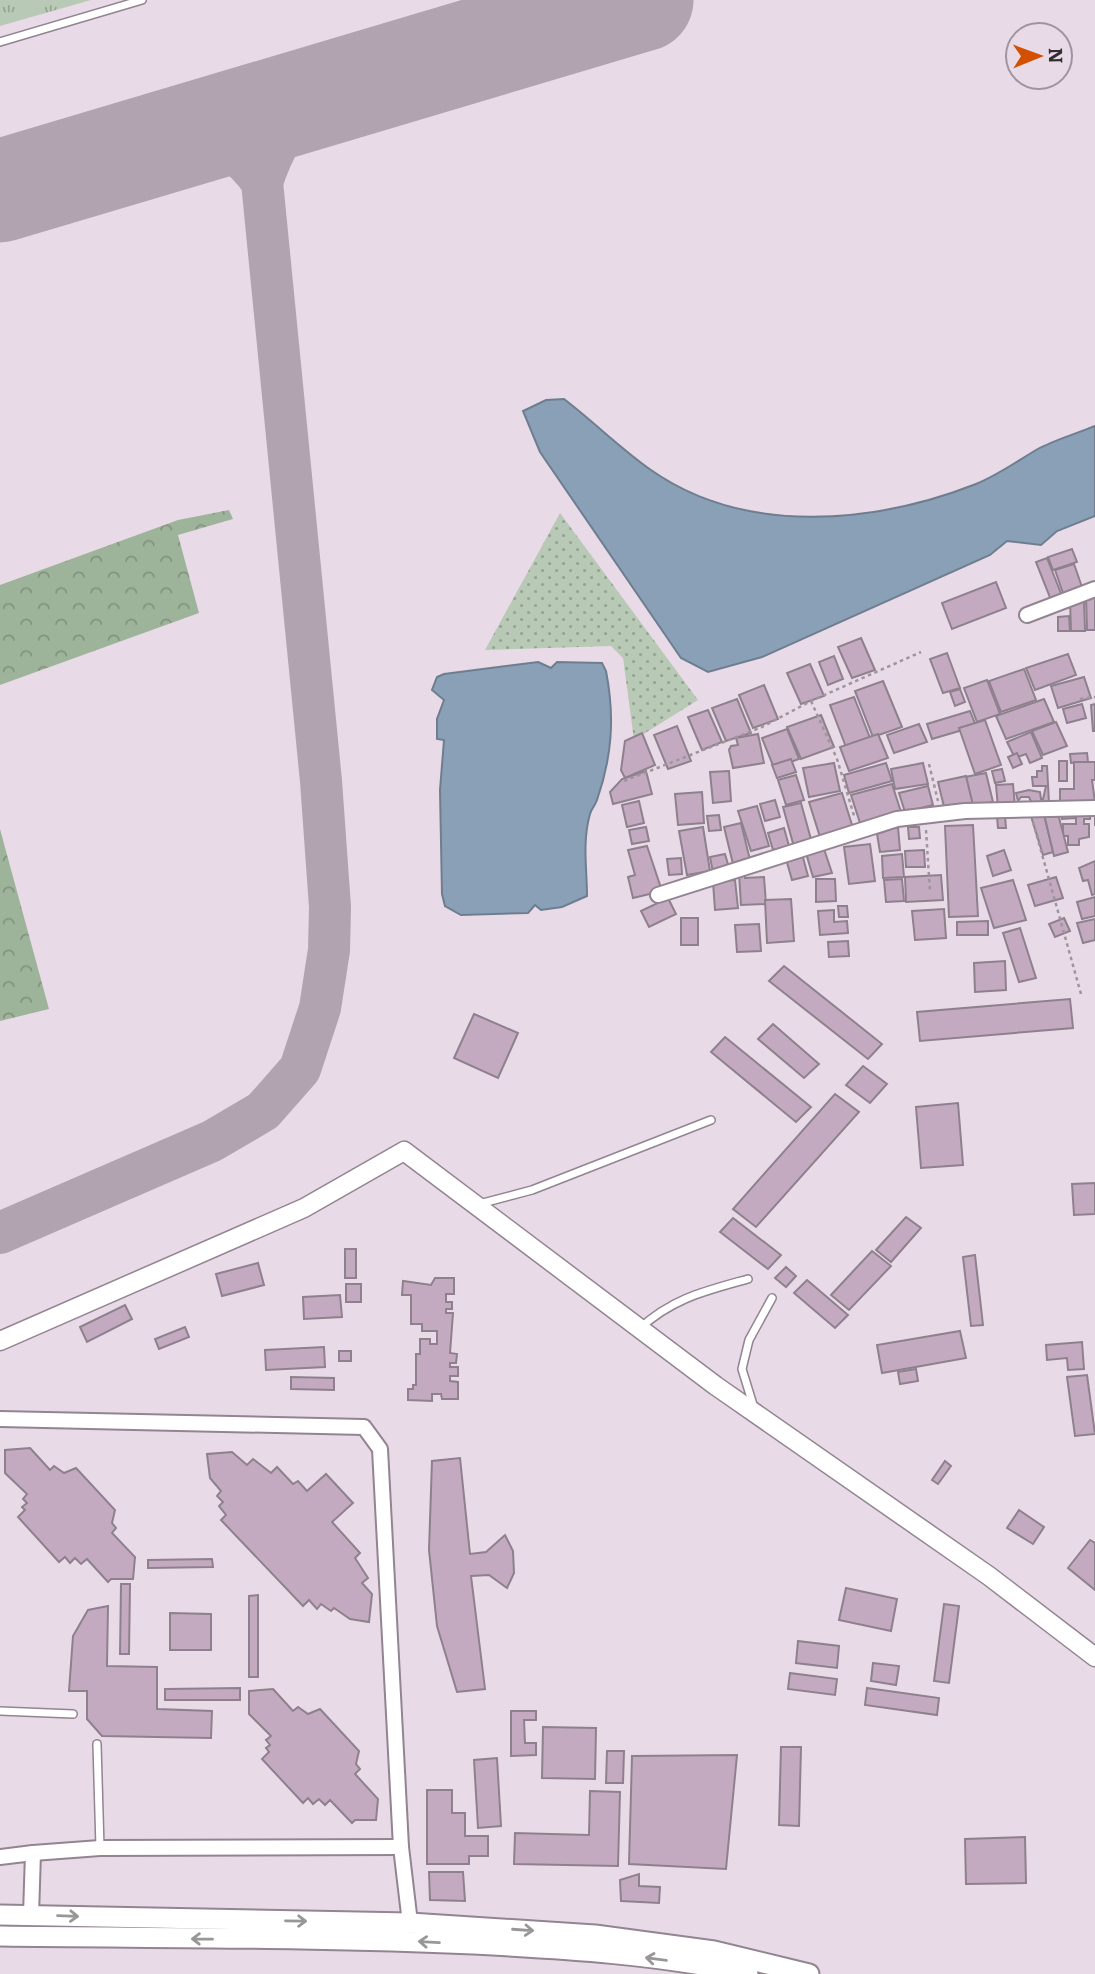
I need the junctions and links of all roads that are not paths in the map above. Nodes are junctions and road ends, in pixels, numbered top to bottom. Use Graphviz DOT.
graph roads {
  1 [pos="142,0"];
  2 [pos="0,42"];
  3 [pos="1095,589"];
  4 [pos="1027,615"];
  5 [pos="1095,808"];
  6 [pos="658,895"];
  7 [pos="712,1120"];
  8 [pos="475,1205"];
  9 [pos="748,1279"];
  10 [pos="772,1298"];
  11 [pos="639,1329"];
  12 [pos="0,1341"];
  13 [pos="755,1413"];
  14 [pos="0,1419"];
  15 [pos="1095,1657"];
  16 [pos="0,1711"];
  17 [pos="73,1714"];
  18 [pos="97,1744"];
  19 [pos="401,1847"];
  20 [pos="100,1848"];
  21 [pos="33,1853"];
  22 [pos="0,1857"];
  23 [pos="0,1915"];
  24 [pos="31,1915"];
  25 [pos="410,1923"];
  26 [pos="0,1936"];
  27 [pos="748,1974"];
  28 [pos="809,1974"];
  1 -- 2 [label="lane"];
  3 -- 4 [label="street"];
  5 -- 6 [label="street"];
  7 -- 8 [label="lane"];
  8 -- 11 [label="street"];
  8 -- 12 [label="street"];
  9 -- 11 [label="lane"];
  10 -- 13 [label="lane"];
  11 -- 13 [label="street"];
  13 -- 15 [label="street"];
  14 -- 19 [label="street"];
  16 -- 17 [label="lane"];
  18 -- 20 [label="lane"];
  19 -- 20 [label="street"];
  19 -- 25 [label="street"];
  20 -- 21 [label="street"];
  21 -- 22 [label="street"];
  21 -- 24 [label="street"];
  23 -- 24 [label="main road"];
  24 -- 25 [label="main road, one-way"];
  25 -- 28 [label="main road, one-way"];
  27 -- 26 [label="main road, one-way"];
}
